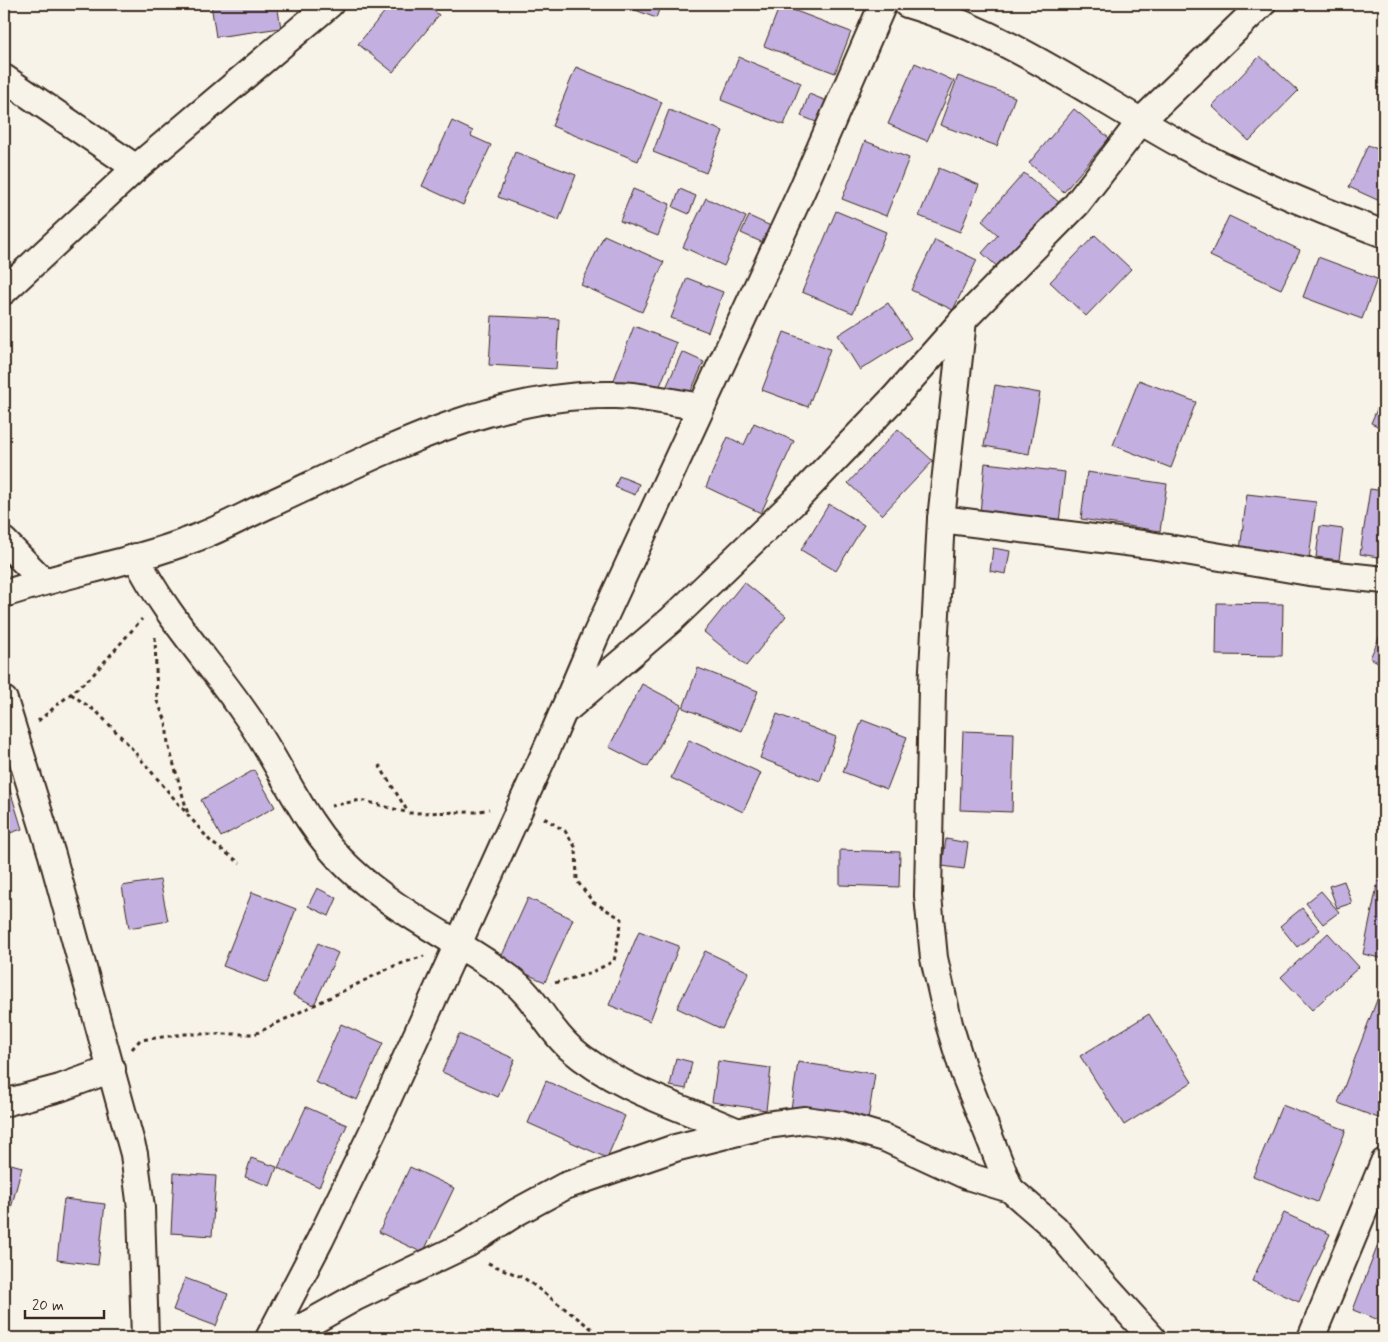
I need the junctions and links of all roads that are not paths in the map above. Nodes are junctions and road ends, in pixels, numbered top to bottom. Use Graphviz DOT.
graph roads {
  1 [pos="330,4"];
  2 [pos="882,4"];
  3 [pos="908,4"];
  4 [pos="1262,4"];
  5 [pos="4,78"];
  6 [pos="1141,121"];
  7 [pos="136,168"];
  8 [pos="1384,234"];
  9 [pos="4,291"];
  10 [pos="963,320"];
  11 [pos="701,406"];
  12 [pos="942,519"];
  13 [pos="4,542"];
  14 [pos="136,557"];
  15 [pos="1384,580"];
  16 [pos="43,581"];
  17 [pos="4,594"];
  18 [pos="4,700"];
  19 [pos="562,714"];
  20 [pos="457,945"];
  21 [pos="112,1069"];
  22 [pos="4,1103"];
  23 [pos="738,1132"];
  24 [pos="1384,1162"];
  25 [pos="1010,1189"];
  26 [pos="145,1338"];
  27 [pos="269,1338"];
  28 [pos="283,1338"];
  29 [pos="1152,1338"];
  30 [pos="1311,1338"];
  1 -- 7 [label="street"];
  2 -- 11 [label="street"];
  3 -- 6 [label="street"];
  4 -- 6 [label="street"];
  5 -- 7 [label="street"];
  6 -- 8 [label="street"];
  6 -- 10 [label="street"];
  7 -- 9 [label="street"];
  10 -- 12 [label="street"];
  10 -- 19 [label="street"];
  11 -- 14 [label="street"];
  11 -- 19 [label="street"];
  12 -- 15 [label="street"];
  12 -- 25 [label="street"];
  13 -- 16 [label="street"];
  14 -- 16 [label="street"];
  14 -- 20 [label="street"];
  16 -- 17 [label="street"];
  18 -- 21 [label="street"];
  19 -- 20 [label="street"];
  20 -- 23 [label="street"];
  20 -- 27 [label="street"];
  21 -- 22 [label="street"];
  21 -- 26 [label="street"];
  23 -- 25 [label="street"];
  23 -- 28 [label="street"];
  24 -- 30 [label="street"];
  25 -- 29 [label="street"];
}
